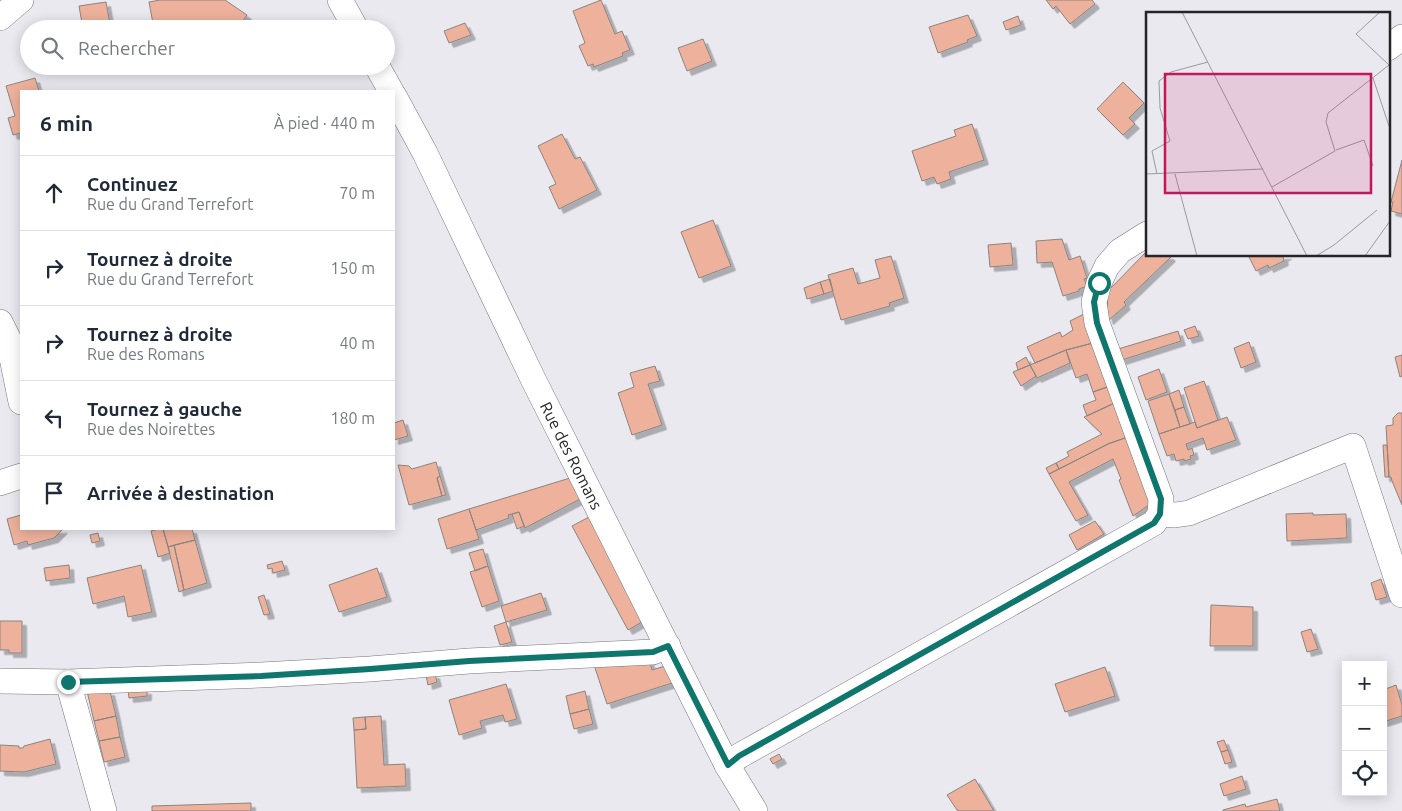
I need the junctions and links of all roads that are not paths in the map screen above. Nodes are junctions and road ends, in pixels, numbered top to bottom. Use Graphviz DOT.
graph roads {
  1 [pos="21,0"];
  2 [pos="340,0"];
  3 [pos="0,18"];
  4 [pos="351,20"];
  5 [pos="1402,37"];
  6 [pos="1390,46"];
  7 [pos="382,75"];
  8 [pos="390,90"];
  9 [pos="395,98"];
  10 [pos="1146,235"];
  11 [pos="0,322"];
  12 [pos="20,397"];
  13 [pos="20,476"];
  14 [pos="0,483"];
  15 [pos="1160,514"];
  16 [pos="1402,595"];
  17 [pos="668,646"];
  18 [pos="0,681"];
  19 [pos="68,682"];
  20 [pos="728,765"];
  21 [pos="104,811"];
  22 [pos="755,811"];
  1 -- 3 [label="street"];
  2 -- 4 [label="street"];
  5 -- 6 [label="street"];
  7 -- 8 [label="street"];
  9 -- 17 [label="street, Rue des Romans"];
  10 -- 15 [label="street"];
  11 -- 12 [label="street"];
  13 -- 14 [label="street"];
  15 -- 16 [label="street"];
  15 -- 20 [label="street"];
  17 -- 19 [label="street"];
  17 -- 20 [label="street, Rue des Romans"];
  18 -- 19 [label="street"];
  19 -- 21 [label="street"];
  20 -- 22 [label="street, Rue des Romans"];
}
